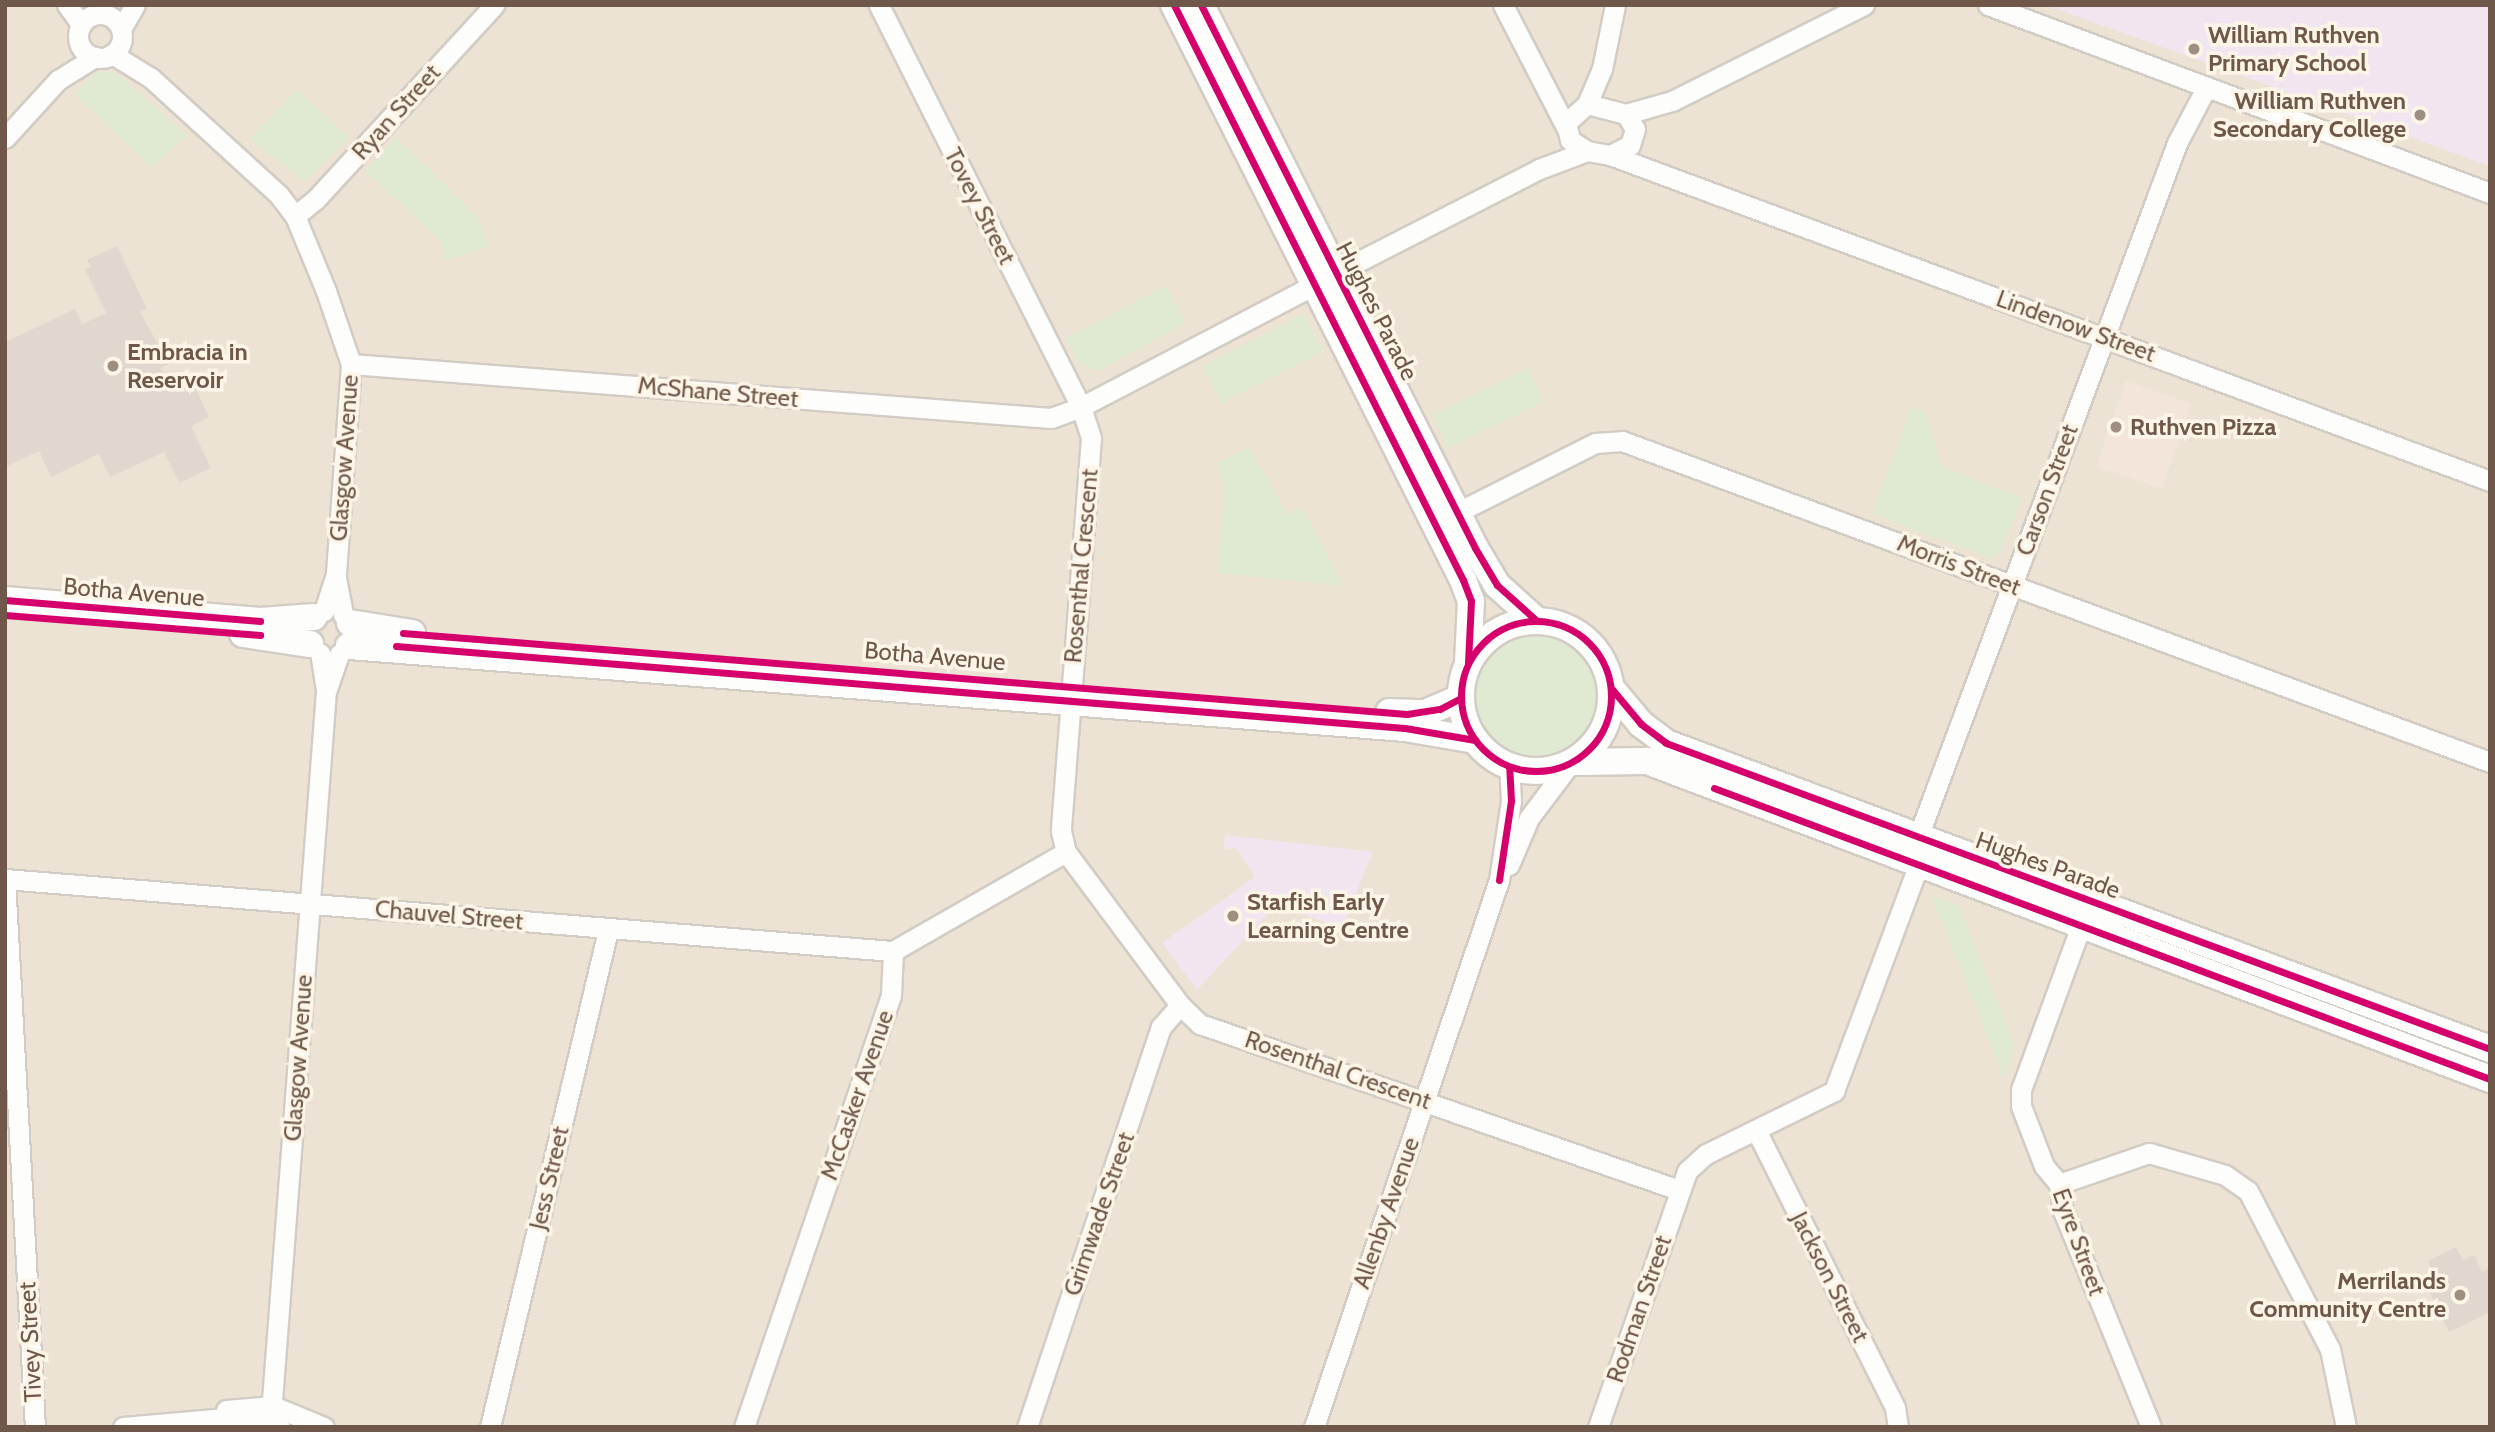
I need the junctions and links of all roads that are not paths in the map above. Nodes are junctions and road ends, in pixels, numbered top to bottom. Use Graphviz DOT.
graph roads {
  1 [pos="67,5"];
  2 [pos="135,5"];
  3 [pos="494,5"];
  4 [pos="879,5"];
  5 [pos="1174,5"];
  6 [pos="1201,5"];
  7 [pos="1503,5"];
  8 [pos="1615,5"];
  9 [pos="1864,5"];
  10 [pos="1988,5"];
  11 [pos="93,17"];
  12 [pos="112,45"];
  13 [pos="1602,69"];
  14 [pos="58,80"];
  15 [pos="1544,85"];
  16 [pos="2199,85"];
  17 [pos="1672,102"];
  18 [pos="1583,106"];
  19 [pos="1620,111"];
  20 [pos="1567,132"];
  21 [pos="1634,137"];
  22 [pos="5,138"];
  23 [pos="1587,151"];
  24 [pos="1610,155"];
  25 [pos="1264,156"];
  26 [pos="1539,169"];
  27 [pos="1661,172"];
  28 [pos="2490,193"];
  29 [pos="295,215"];
  30 [pos="1325,279"];
  31 [pos="2104,337"];
  32 [pos="351,364"];
  33 [pos="1082,407"];
  34 [pos="2490,481"];
  35 [pos="1446,518"];
  36 [pos="2012,585"];
  37 [pos="5,600"];
  38 [pos="5,615"];
  39 [pos="133,618"];
  40 [pos="1537,621"];
  41 [pos="331,633"];
  42 [pos="1468,663"];
  43 [pos="1611,688"];
  44 [pos="1071,694"];
  45 [pos="1461,698"];
  46 [pos="1275,711"];
  47 [pos="1475,740"];
  48 [pos="2490,762"];
  49 [pos="1572,763"];
  50 [pos="1509,767"];
  51 [pos="1510,810"];
  52 [pos="1529,818"];
  53 [pos="1918,836"];
  54 [pos="1066,852"];
  55 [pos="1919,864"];
  56 [pos="5,879"];
  57 [pos="1499,880"];
  58 [pos="309,903"];
  59 [pos="2085,914"];
  60 [pos="608,930"];
  61 [pos="893,951"];
  62 [pos="1180,1005"];
  63 [pos="2483,1046"];
  64 [pos="2478,1075"];
  65 [pos="1425,1099"];
  66 [pos="1756,1130"];
  67 [pos="2059,1184"];
  68 [pos="1681,1186"];
  69 [pos="274,1421"];
  70 [pos="35,1427"];
  71 [pos="123,1427"];
  72 [pos="324,1427"];
  73 [pos="490,1427"];
  74 [pos="744,1427"];
  75 [pos="1027,1427"];
  76 [pos="1314,1427"];
  77 [pos="1598,1427"];
  78 [pos="1898,1427"];
  79 [pos="2151,1427"];
  80 [pos="2346,1427"];
  1 -- 11 [label="street"];
  2 -- 12 [label="street"];
  3 -- 29 [label="street, Ryan Street"];
  4 -- 33 [label="street, Tovey Street"];
  5 -- 25 [label="street, Hughes Parade"];
  6 -- 25 [label="street, Hughes Parade"];
  7 -- 15 [label="street"];
  8 -- 13 [label="street"];
  9 -- 17 [label="street"];
  10 -- 16 [label="street"];
  11 -- 12 [label="street"];
  11 -- 12 [label="street"];
  11 -- 14 [label="street"];
  12 -- 14 [label="street"];
  12 -- 29 [label="street, Glasgow Avenue"];
  13 -- 18 [label="street"];
  13 -- 19 [label="street"];
  14 -- 22 [label="street"];
  15 -- 18 [label="street"];
  15 -- 20 [label="street"];
  16 -- 28 [label="street"];
  16 -- 31 [label="street, Carson Street"];
  17 -- 19 [label="street"];
  17 -- 21 [label="street"];
  18 -- 19 [label="street"];
  18 -- 20 [label="street"];
  19 -- 21 [label="street"];
  20 -- 23 [label="street"];
  20 -- 26 [label="street"];
  21 -- 24 [label="street"];
  21 -- 27 [label="street"];
  23 -- 24 [label="street"];
  23 -- 26 [label="street"];
  24 -- 27 [label="street, Lindenow Street"];
  25 -- 30 [label="street, Hughes Parade"];
  26 -- 30 [label="street"];
  27 -- 31 [label="street, Lindenow Street"];
  29 -- 32 [label="street, Glasgow Avenue"];
  30 -- 33 [label="street"];
  30 -- 35 [label="street, Hughes Parade"];
  31 -- 34 [label="street, Lindenow Street"];
  31 -- 36 [label="street, Carson Street"];
  32 -- 33 [label="street, McShane Street"];
  32 -- 41 [label="street, Glasgow Avenue"];
  33 -- 44 [label="street, Rosenthal Crescent"];
  35 -- 36 [label="street, Morris Street"];
  35 -- 40 [label="street, Hughes Parade"];
  35 -- 42 [label="street, Hughes Parade"];
  36 -- 48 [label="street, Morris Street"];
  36 -- 53 [label="street, Carson Street"];
  37 -- 39 [label="street, Botha Avenue"];
  38 -- 39 [label="street, Botha Avenue"];
  39 -- 41 [label="street, Botha Avenue"];
  40 -- 42 [label="street"];
  40 -- 43 [label="street"];
  41 -- 44 [label="street, Botha Avenue"];
  41 -- 58 [label="street, Glasgow Avenue"];
  42 -- 45 [label="street"];
  43 -- 49 [label="street"];
  43 -- 53 [label="street, Hughes Parade"];
  44 -- 46 [label="street, Botha Avenue"];
  44 -- 54 [label="street, Rosenthal Crescent"];
  45 -- 46 [label="street, Botha Avenue"];
  45 -- 47 [label="street"];
  46 -- 47 [label="street, Botha Avenue"];
  47 -- 50 [label="street"];
  49 -- 50 [label="street"];
  49 -- 52 [label="street, Allenby Avenue"];
  49 -- 55 [label="street, Hughes Parade"];
  50 -- 51 [label="street, Allenby Avenue"];
  51 -- 52 [label="street"];
  51 -- 57 [label="street, Allenby Avenue"];
  52 -- 57 [label="street, Allenby Avenue"];
  53 -- 55 [label="street"];
  53 -- 59 [label="street, Hughes Parade"];
  54 -- 61 [label="street"];
  54 -- 62 [label="street, Rosenthal Crescent"];
  55 -- 59 [label="street, Hughes Parade"];
  55 -- 66 [label="street"];
  56 -- 58 [label="street, Chauvel Street"];
  56 -- 70 [label="street, Tivey Street"];
  57 -- 65 [label="street, Allenby Avenue"];
  58 -- 60 [label="street, Chauvel Street"];
  58 -- 69 [label="street, Glasgow Avenue"];
  59 -- 63 [label="street, Hughes Parade"];
  59 -- 64 [label="street, Hughes Parade"];
  59 -- 67 [label="street, Eyre Street"];
  60 -- 61 [label="street, Chauvel Street"];
  60 -- 73 [label="street, Jess Street"];
  61 -- 74 [label="street, McCasker Avenue"];
  62 -- 65 [label="street, Rosenthal Crescent"];
  62 -- 75 [label="street, Grimwade Street"];
  63 -- 64 [label="street, Hughes Parade"];
  65 -- 68 [label="street, Rosenthal Crescent"];
  65 -- 76 [label="street, Allenby Avenue"];
  66 -- 68 [label="street"];
  66 -- 78 [label="street, Jackson Street"];
  67 -- 79 [label="street, Eyre Street"];
  67 -- 80 [label="street"];
  68 -- 77 [label="street, Rodman Street"];
  69 -- 71 [label="street"];
  69 -- 72 [label="street"];
}
